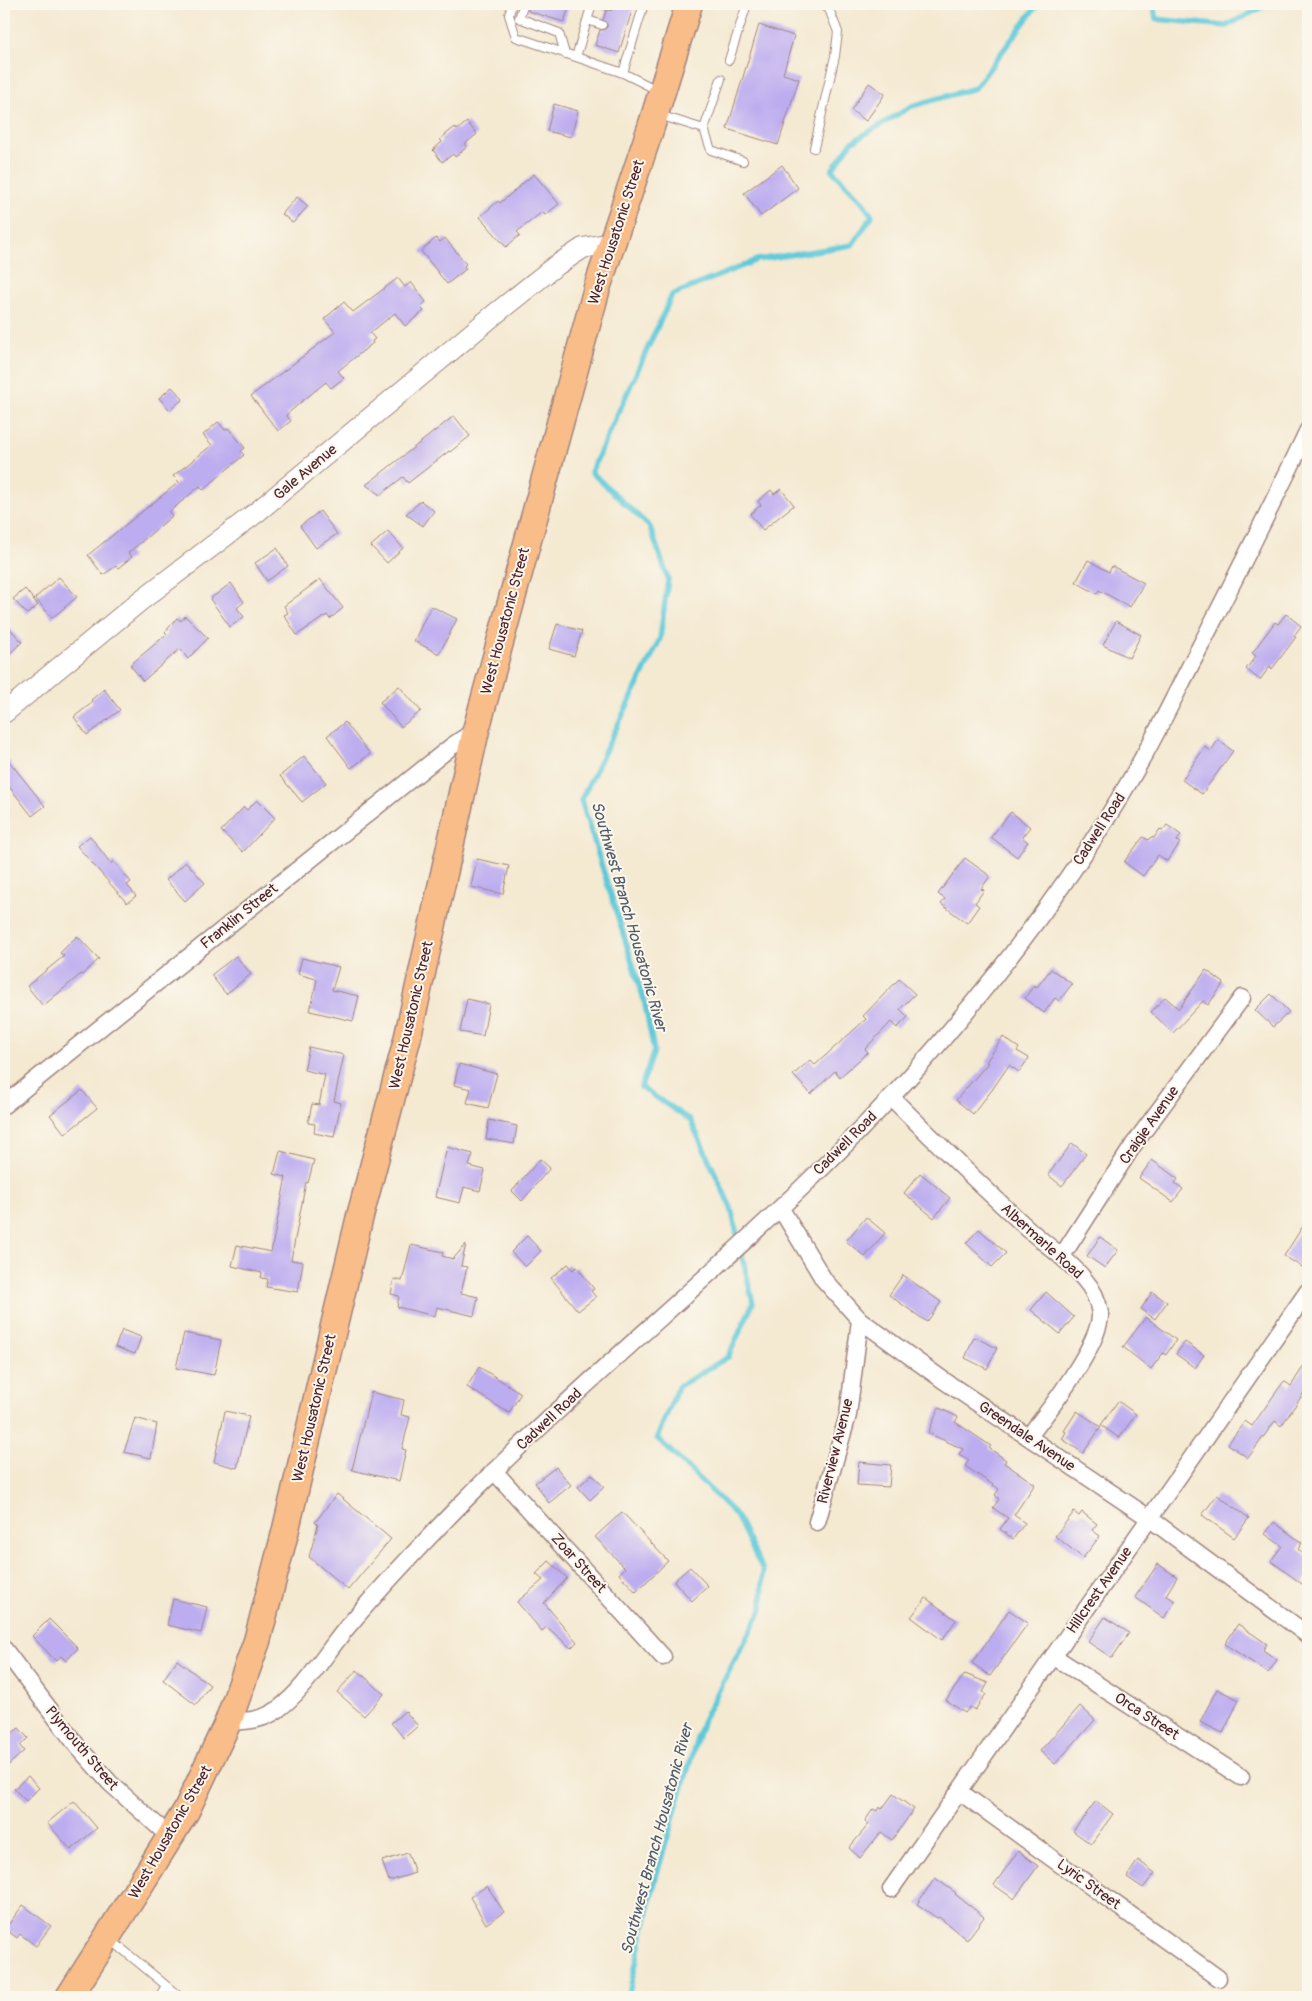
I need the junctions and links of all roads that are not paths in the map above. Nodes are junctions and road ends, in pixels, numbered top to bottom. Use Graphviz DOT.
graph roads {
  1 [pos="512,4"];
  2 [pos="524,4"];
  3 [pos="592,4"];
  4 [pos="644,4"];
  5 [pos="689,4"];
  6 [pos="747,4"];
  7 [pos="821,4"];
  8 [pos="631,13"];
  9 [pos="641,16"];
  10 [pos="588,20"];
  11 [pos="602,25"];
  12 [pos="626,31"];
  13 [pos="635,34"];
  14 [pos="565,54"];
  15 [pos="576,57"];
  16 [pos="729,60"];
  17 [pos="624,73"];
  18 [pos="721,79"];
  19 [pos="658,103"];
  20 [pos="704,129"];
  21 [pos="814,148"];
  22 [pos="743,161"];
  23 [pos="612,243"];
  24 [pos="1308,430"];
  25 [pos="4,713"];
  26 [pos="476,730"];
  27 [pos="1242,998"];
  28 [pos="891,1097"];
  29 [pos="4,1105"];
  30 [pos="781,1208"];
  31 [pos="1062,1256"];
  32 [pos="1308,1292"];
  33 [pos="860,1320"];
  34 [pos="1029,1436"];
  35 [pos="494,1471"];
  36 [pos="1149,1518"];
  37 [pos="817,1522"];
  38 [pos="1305,1634"];
  39 [pos="4,1650"];
  40 [pos="1053,1656"];
  41 [pos="663,1657"];
  42 [pos="228,1722"];
  43 [pos="1241,1777"];
  44 [pos="960,1792"];
  45 [pos="170,1837"];
  46 [pos="891,1889"];
  47 [pos="108,1938"];
  48 [pos="1218,1978"];
  49 [pos="166,1986"];
  50 [pos="69,1997"];
  51 [pos="159,1997"];
  52 [pos="180,1997"];
  1 -- 14 [label="lane"];
  2 -- 14 [label="lane"];
  3 -- 10 [label="lane"];
  4 -- 9 [label="lane"];
  5 -- 19 [label="highway, West Housatonic Street"];
  6 -- 16 [label="lane"];
  7 -- 21 [label="lane"];
  8 -- 9 [label="lane"];
  9 -- 13 [label="lane"];
  10 -- 11 [label="lane"];
  10 -- 15 [label="lane"];
  12 -- 13 [label="lane"];
  13 -- 17 [label="lane"];
  14 -- 15 [label="lane"];
  15 -- 17 [label="lane"];
  17 -- 19 [label="lane"];
  18 -- 20 [label="lane"];
  19 -- 20 [label="lane"];
  19 -- 23 [label="highway, West Housatonic Street"];
  20 -- 22 [label="lane"];
  23 -- 25 [label="street, Gale Avenue"];
  23 -- 26 [label="highway, West Housatonic Street"];
  24 -- 28 [label="street, Cadwell Road"];
  26 -- 29 [label="street, Franklin Street"];
  26 -- 42 [label="highway, West Housatonic Street"];
  27 -- 31 [label="street, Craigie Avenue"];
  28 -- 30 [label="street, Cadwell Road"];
  28 -- 31 [label="street, Albermarle Road"];
  30 -- 33 [label="street, Greendale Avenue"];
  30 -- 35 [label="street, Cadwell Road"];
  31 -- 34 [label="street, Albermarle Road"];
  32 -- 36 [label="street, Hillcrest Avenue"];
  33 -- 34 [label="street, Greendale Avenue"];
  33 -- 37 [label="street, Riverview Avenue"];
  34 -- 36 [label="street, Greendale Avenue"];
  35 -- 41 [label="street, Zoar Street"];
  35 -- 42 [label="street, Cadwell Road"];
  36 -- 38 [label="street, Greendale Avenue"];
  36 -- 40 [label="street, Hillcrest Avenue"];
  39 -- 45 [label="street, Plymouth Street"];
  40 -- 43 [label="street, Orca Street"];
  40 -- 44 [label="street, Hillcrest Avenue"];
  42 -- 45 [label="highway, West Housatonic Street"];
  44 -- 46 [label="street, Hillcrest Avenue"];
  44 -- 48 [label="street, Lyric Street"];
  45 -- 47 [label="highway, West Housatonic Street"];
  47 -- 49 [label="lane"];
  47 -- 50 [label="highway, West Housatonic Street"];
  49 -- 51 [label="lane"];
  49 -- 52 [label="lane"];
}
